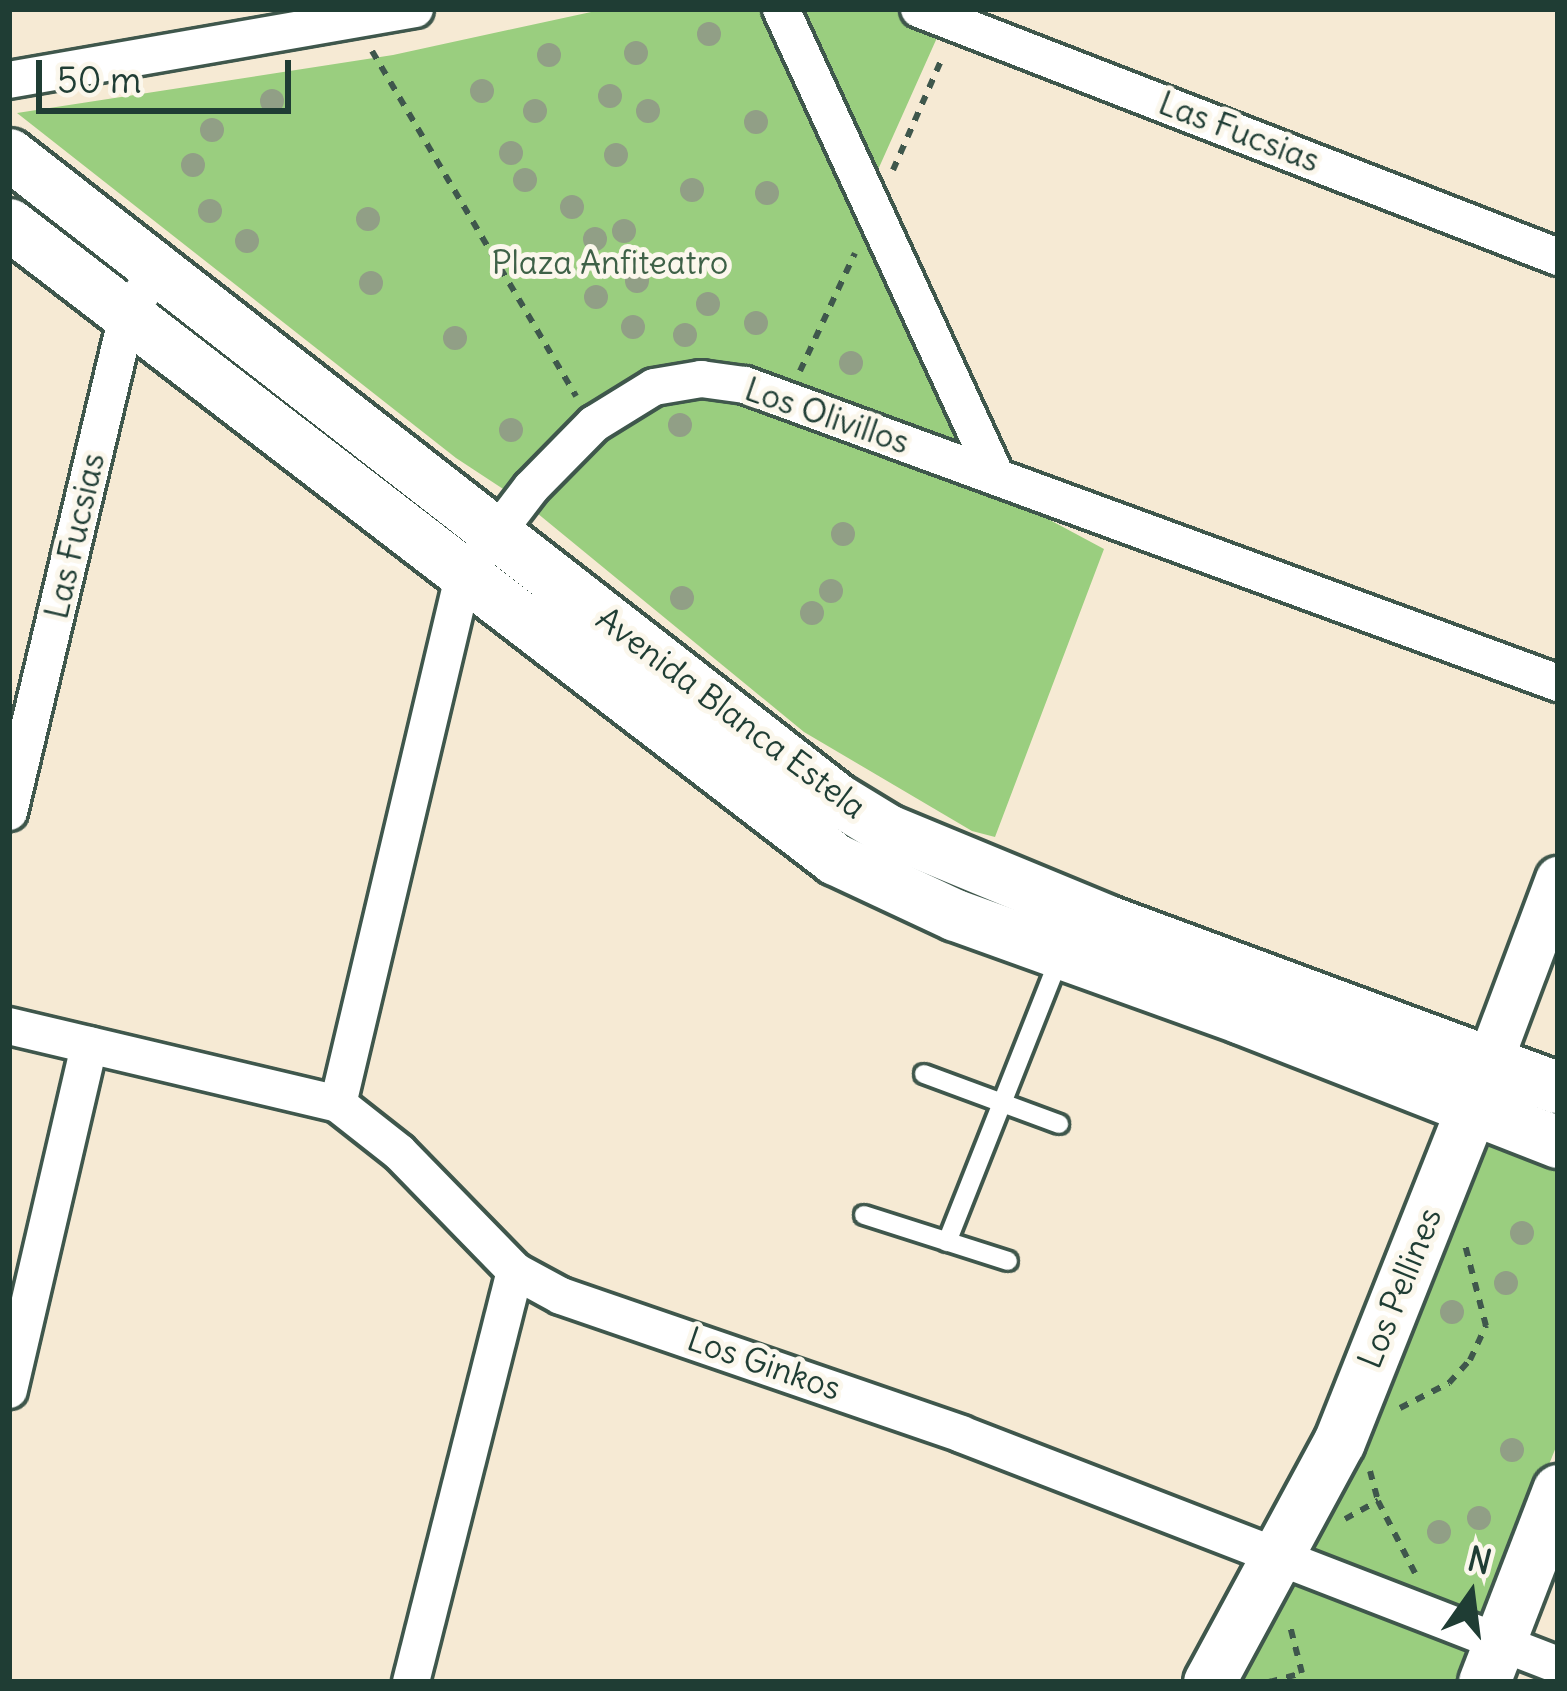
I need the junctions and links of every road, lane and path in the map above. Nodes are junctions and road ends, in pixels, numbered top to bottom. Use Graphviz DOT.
graph roads {
  1 [pos="415,9"];
  2 [pos="781,9"];
  3 [pos="919,9"];
  4 [pos="354,20"];
  5 [pos="9,80"];
  6 [pos="9,154"];
  7 [pos="9,224"];
  8 [pos="1558,257"];
  9 [pos="158,268"];
  10 [pos="127,316"];
  11 [pos="593,424"];
  12 [pos="995,475"];
  13 [pos="495,532"];
  14 [pos="463,577"];
  15 [pos="1558,683"];
  16 [pos="9,812"];
  17 [pos="1558,879"];
  18 [pos="1061,951"];
  19 [pos="9,1026"];
  20 [pos="89,1045"];
  21 [pos="924,1074"];
  22 [pos="1480,1087"];
  23 [pos="1558,1088"];
  24 [pos="338,1104"];
  25 [pos="1005,1105"];
  26 [pos="1059,1124"];
  27 [pos="1558,1142"];
  28 [pos="863,1215"];
  29 [pos="1465,1240"];
  30 [pos="947,1242"];
  31 [pos="1008,1261"];
  32 [pos="515,1271"];
  33 [pos="9,1390"];
  34 [pos="1394,1411"];
  35 [pos="1372,1455"];
  36 [pos="1558,1490"];
  37 [pos="1276,1558"];
  38 [pos="1443,1624"];
  39 [pos="1493,1665"];
  40 [pos="1558,1665"];
  41 [pos="412,1682"];
  42 [pos="1209,1682"];
  1 -- 4 [label="street"];
  2 -- 12 [label="street"];
  3 -- 8 [label="street, Las Fucsias"];
  4 -- 5 [label="street"];
  4 -- 11 [label="path"];
  6 -- 9 [label="main road, Avenida Blanca Estela"];
  7 -- 10 [label="main road, Avenida Blanca Estela"];
  9 -- 10 [label="street, Las Fucsias"];
  9 -- 13 [label="main road, Avenida Blanca Estela"];
  10 -- 14 [label="main road, Avenida Blanca Estela"];
  10 -- 16 [label="street, Las Fucsias"];
  11 -- 12 [label="street, Los Olivillos"];
  11 -- 13 [label="street, Los Olivillos"];
  12 -- 15 [label="street, Los Olivillos"];
  13 -- 14 [label="street, Los Olivillos"];
  13 -- 22 [label="main road, Avenida Blanca Estela"];
  14 -- 18 [label="main road, Avenida Blanca Estela"];
  14 -- 24 [label="street, Los Olivillos"];
  17 -- 22 [label="street, Los Pellines"];
  18 -- 22 [label="main road, Avenida Blanca Estela"];
  18 -- 25 [label="lane"];
  19 -- 20 [label="street, Los Ginkos"];
  20 -- 24 [label="street, Los Ginkos"];
  20 -- 33 [label="street"];
  21 -- 25 [label="lane"];
  22 -- 23 [label="main road, Avenida Blanca Estela"];
  22 -- 27 [label="main road, Avenida Blanca Estela"];
  22 -- 37 [label="main road, Los Pellines"];
  24 -- 32 [label="street, Los Ginkos"];
  25 -- 26 [label="lane"];
  25 -- 30 [label="lane"];
  28 -- 30 [label="lane"];
  29 -- 34 [label="path"];
  30 -- 31 [label="lane"];
  32 -- 37 [label="street, Los Ginkos"];
  32 -- 41 [label="street"];
  35 -- 38 [label="path"];
  36 -- 39 [label="main road"];
  37 -- 38 [label="street, Los Ginkos"];
  37 -- 42 [label="main road, Los Pellines"];
  38 -- 39 [label="street, Los Ginkos"];
  39 -- 40 [label="street, Los Ginkos"];
}
